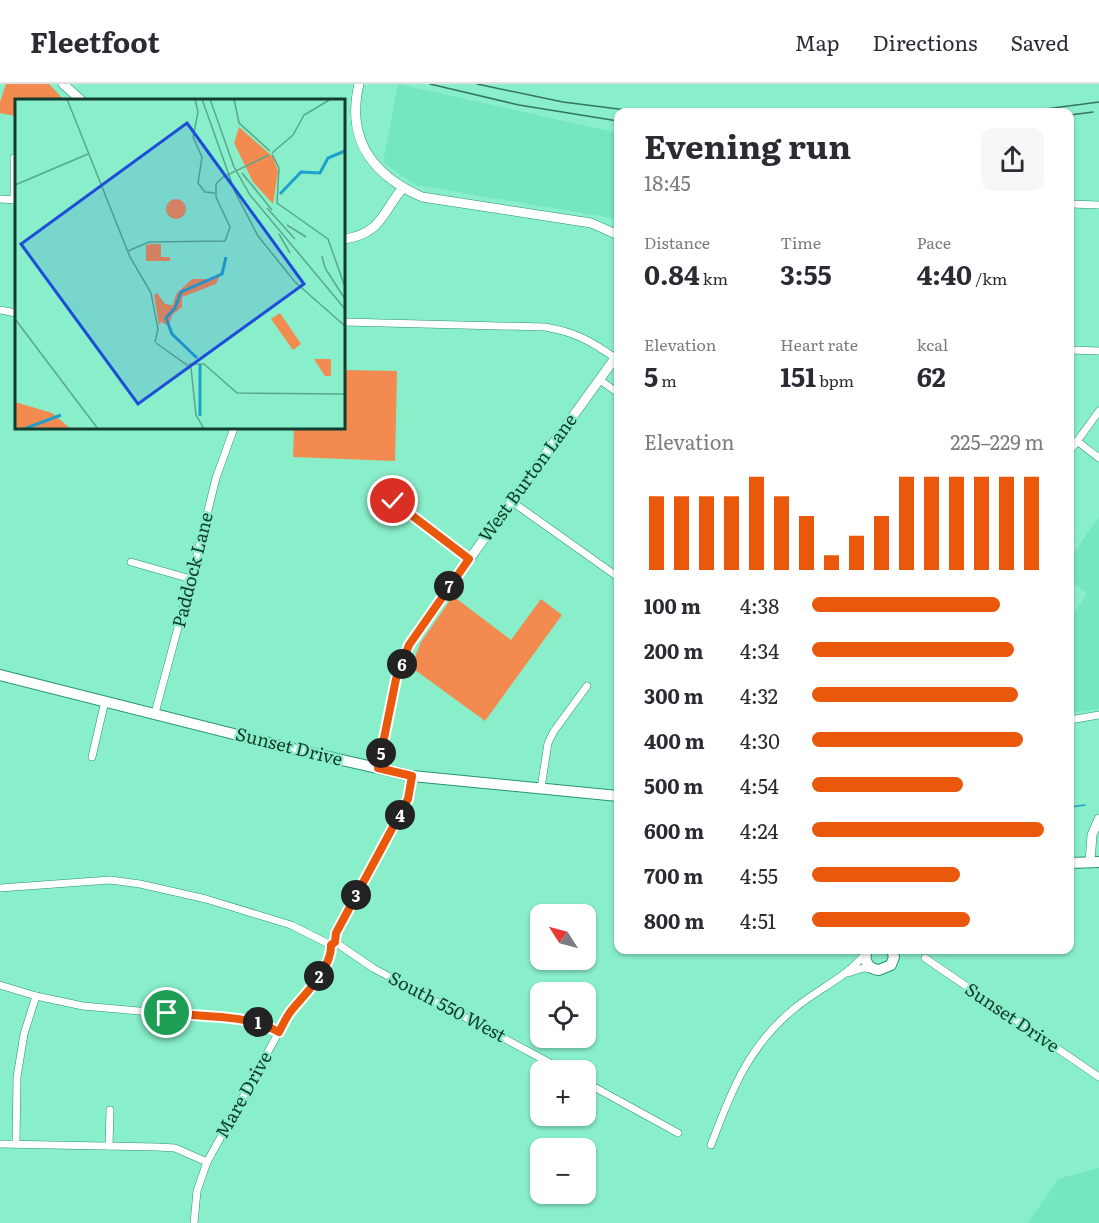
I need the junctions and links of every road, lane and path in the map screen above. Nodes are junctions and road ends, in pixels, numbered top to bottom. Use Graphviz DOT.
graph roads {
  1 [pos="63,84"];
  2 [pos="359,85"];
  3 [pos="80,99"];
  4 [pos="14,158"];
  5 [pos="402,189"];
  6 [pos="0,199"];
  7 [pos="15,200"];
  8 [pos="1074,204"];
  9 [pos="1099,205"];
  10 [pos="614,232"];
  11 [pos="345,239"];
  12 [pos="0,310"];
  13 [pos="15,313"];
  14 [pos="345,322"];
  15 [pos="1074,350"];
  16 [pos="1099,351"];
  17 [pos="614,354"];
  18 [pos="614,360"];
  19 [pos="600,380"];
  20 [pos="614,390"];
  21 [pos="1099,411"];
  22 [pos="234,429"];
  23 [pos="1077,441"];
  24 [pos="1074,445"];
  25 [pos="1099,458"];
  26 [pos="375,501"];
  27 [pos="511,501"];
  28 [pos="469,559"];
  29 [pos="131,562"];
  30 [pos="614,574"];
  31 [pos="191,579"];
  32 [pos="0,675"];
  33 [pos="587,686"];
  34 [pos="105,702"];
  35 [pos="155,713"];
  36 [pos="1099,716"];
  37 [pos="1074,719"];
  38 [pos="92,757"];
  39 [pos="378,768"];
  40 [pos="412,776"];
  41 [pos="541,788"];
  42 [pos="614,796"];
  43 [pos="1099,819"];
  44 [pos="1094,862"];
  45 [pos="1074,863"];
  46 [pos="0,888"];
  47 [pos="333,943"];
  48 [pos="864,954"];
  49 [pos="867,954"];
  50 [pos="892,955"];
  51 [pos="925,958"];
  52 [pos="875,970"];
  53 [pos="843,975"];
  54 [pos="0,985"];
  55 [pos="36,996"];
  56 [pos="279,1032"];
  57 [pos="544,1060"];
  58 [pos="1099,1077"];
  59 [pos="596,1088"];
  60 [pos="111,1110"];
  61 [pos="678,1133"];
  62 [pos="0,1144"];
  63 [pos="16,1144"];
  64 [pos="711,1145"];
  65 [pos="109,1146"];
  66 [pos="207,1161"];
  67 [pos="194,1223"];
  1 -- 3 [label="street"];
  2 -- 5 [label="street"];
  4 -- 7 [label="street"];
  5 -- 10 [label="street"];
  5 -- 11 [label="street"];
  6 -- 7 [label="street"];
  8 -- 9 [label="street"];
  12 -- 13 [label="street"];
  14 -- 17 [label="street"];
  15 -- 16 [label="street"];
  18 -- 19 [label="street, West Burton Lane"];
  19 -- 20 [label="street"];
  19 -- 27 [label="street, West Burton Lane"];
  21 -- 23 [label="street"];
  22 -- 31 [label="street, Paddock Lane"];
  23 -- 24 [label="street"];
  23 -- 25 [label="street"];
  26 -- 28 [label="street"];
  27 -- 28 [label="street, West Burton Lane"];
  27 -- 30 [label="street"];
  28 -- 39 [label="street, West Burton Lane"];
  29 -- 31 [label="street"];
  31 -- 35 [label="street, Paddock Lane"];
  32 -- 34 [label="main road, Sunset Drive"];
  33 -- 41 [label="street"];
  34 -- 35 [label="main road, Sunset Drive"];
  34 -- 38 [label="street"];
  35 -- 39 [label="main road, Sunset Drive"];
  36 -- 37 [label="street"];
  39 -- 40 [label="main road, Sunset Drive"];
  40 -- 41 [label="main road, Sunset Drive"];
  40 -- 47 [label="street, Mare Drive"];
  41 -- 42 [label="main road, Sunset Drive"];
  43 -- 44 [label="street"];
  44 -- 45 [label="main road"];
  46 -- 47 [label="street, South 550 West"];
  47 -- 56 [label="street, Mare Drive"];
  47 -- 57 [label="street, South 550 West"];
  48 -- 53 [label="street"];
  49 -- 52 [label="main road"];
  50 -- 52 [label="main road"];
  51 -- 58 [label="street, Sunset Drive"];
  52 -- 53 [label="street"];
  53 -- 64 [label="street"];
  54 -- 55 [label="street"];
  55 -- 56 [label="street"];
  55 -- 63 [label="street"];
  56 -- 66 [label="street, Mare Drive"];
  59 -- 61 [label="street"];
  60 -- 65 [label="street"];
  62 -- 63 [label="street"];
  63 -- 65 [label="street"];
  65 -- 66 [label="street"];
  66 -- 67 [label="street, Mare Drive"];
}
